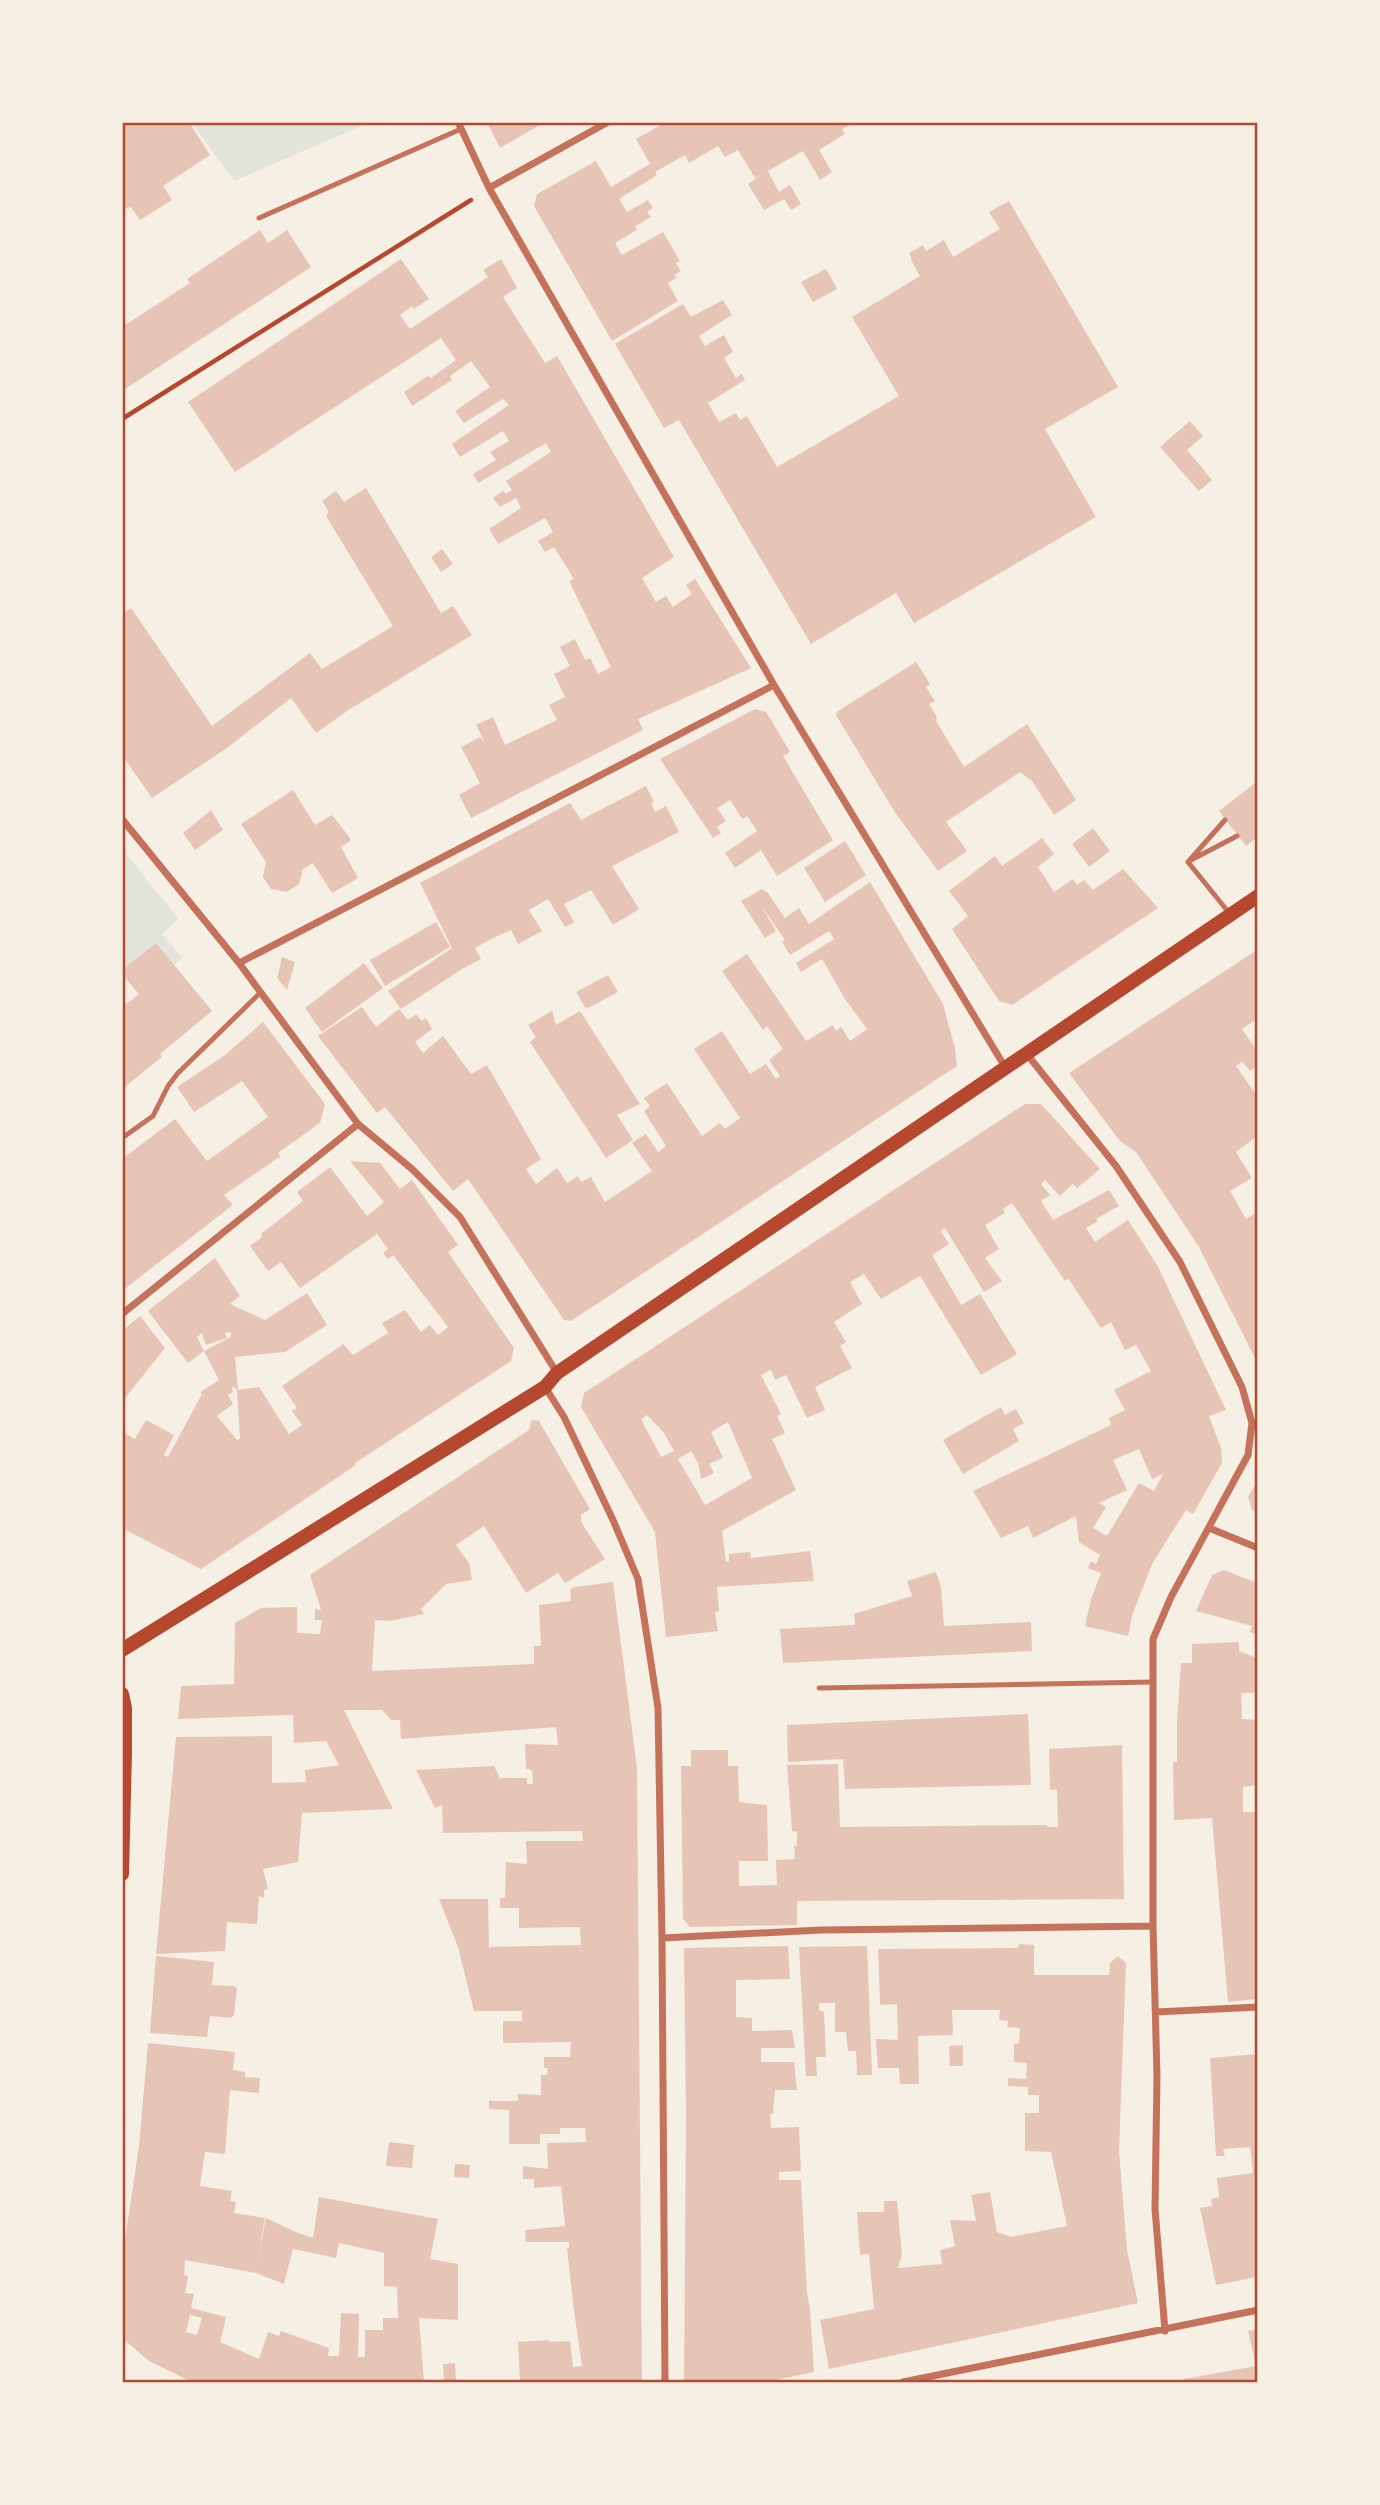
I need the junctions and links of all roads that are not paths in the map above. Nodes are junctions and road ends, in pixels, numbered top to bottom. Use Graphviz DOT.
graph roads {
  1 [pos="608,122"];
  2 [pos="459,126"];
  3 [pos="489,188"];
  4 [pos="259,218"];
  5 [pos="774,685"];
  6 [pos="122,819"];
  7 [pos="1225,820"];
  8 [pos="1237,836"];
  9 [pos="1188,862"];
  10 [pos="1258,896"];
  11 [pos="1230,914"];
  12 [pos="239,963"];
  13 [pos="261,992"];
  14 [pos="1026,1052"];
  15 [pos="1005,1067"];
  16 [pos="358,1124"];
  17 [pos="122,1138"];
  18 [pos="122,1314"];
  19 [pos="557,1373"];
  20 [pos="545,1388"];
  21 [pos="1209,1528"];
  22 [pos="1258,1548"];
  23 [pos="122,1650"];
  24 [pos="1153,1682"];
  25 [pos="819,1688"];
  26 [pos="123,1703"];
  27 [pos="122,1874"];
  28 [pos="1153,1926"];
  29 [pos="662,1938"];
  30 [pos="1258,2007"];
  31 [pos="1156,2012"];
  32 [pos="1258,2310"];
  33 [pos="1165,2331"];
  34 [pos="665,2382"];
  35 [pos="903,2382"];
  1 -- 3 [label="street"];
  2 -- 3 [label="street"];
  2 -- 4 [label="lane"];
  3 -- 5 [label="street"];
  5 -- 12 [label="street"];
  5 -- 15 [label="street"];
  6 -- 12 [label="street"];
  7 -- 9 [label="lane"];
  8 -- 9 [label="lane"];
  9 -- 11 [label="lane"];
  10 -- 11 [label="main road"];
  11 -- 14 [label="main road"];
  12 -- 13 [label="street"];
  13 -- 16 [label="street"];
  13 -- 17 [label="lane"];
  14 -- 15 [label="main road"];
  14 -- 21 [label="street"];
  15 -- 19 [label="main road"];
  16 -- 18 [label="street"];
  16 -- 19 [label="street"];
  19 -- 20 [label="main road"];
  20 -- 23 [label="main road"];
  20 -- 29 [label="street"];
  21 -- 22 [label="street"];
  21 -- 24 [label="street"];
  24 -- 25 [label="lane"];
  24 -- 28 [label="street"];
  26 -- 27 [label="main road"];
  28 -- 29 [label="street"];
  28 -- 31 [label="street"];
  29 -- 34 [label="street"];
  30 -- 31 [label="street"];
  31 -- 33 [label="street"];
  32 -- 33 [label="street"];
  33 -- 35 [label="street"];
}
